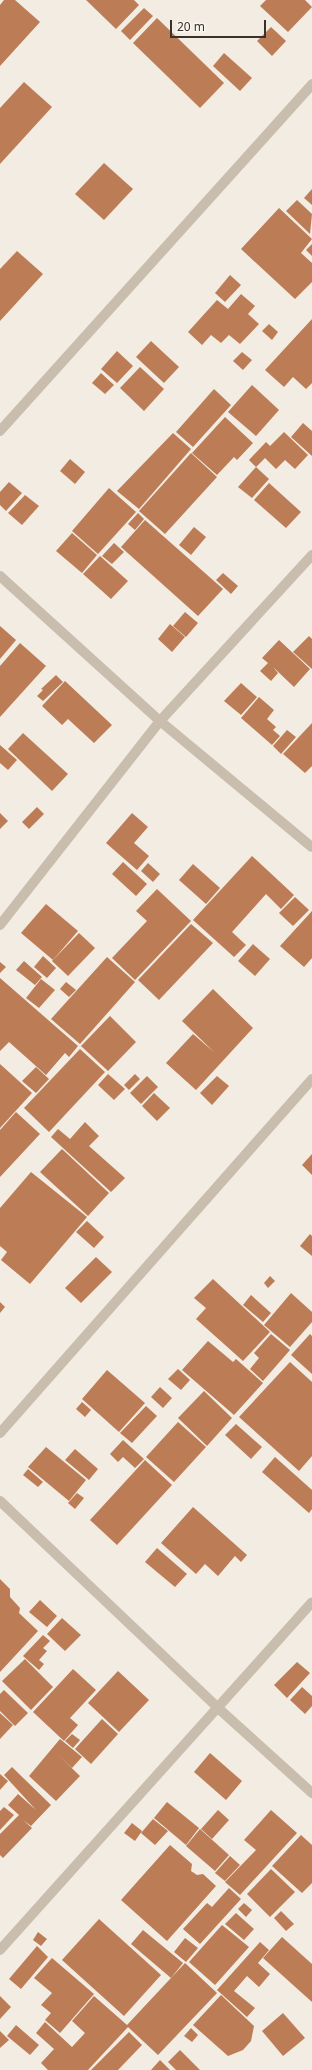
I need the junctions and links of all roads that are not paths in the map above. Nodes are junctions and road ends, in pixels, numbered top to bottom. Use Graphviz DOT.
graph roads {
  1 [pos="312,84"];
  2 [pos="0,431"];
  3 [pos="312,555"];
  4 [pos="0,576"];
  5 [pos="160,721"];
  6 [pos="312,847"];
  7 [pos="0,925"];
  8 [pos="312,1079"];
  9 [pos="0,1433"];
  10 [pos="0,1501"];
  11 [pos="312,1602"];
  12 [pos="218,1708"];
  13 [pos="312,1793"];
  14 [pos="0,1950"];
  1 -- 2 [label="street"];
  3 -- 5 [label="street"];
  4 -- 5 [label="street"];
  5 -- 6 [label="street"];
  5 -- 7 [label="street"];
  8 -- 9 [label="street"];
  10 -- 12 [label="street"];
  11 -- 12 [label="street"];
  12 -- 13 [label="street"];
  12 -- 14 [label="street"];
}
